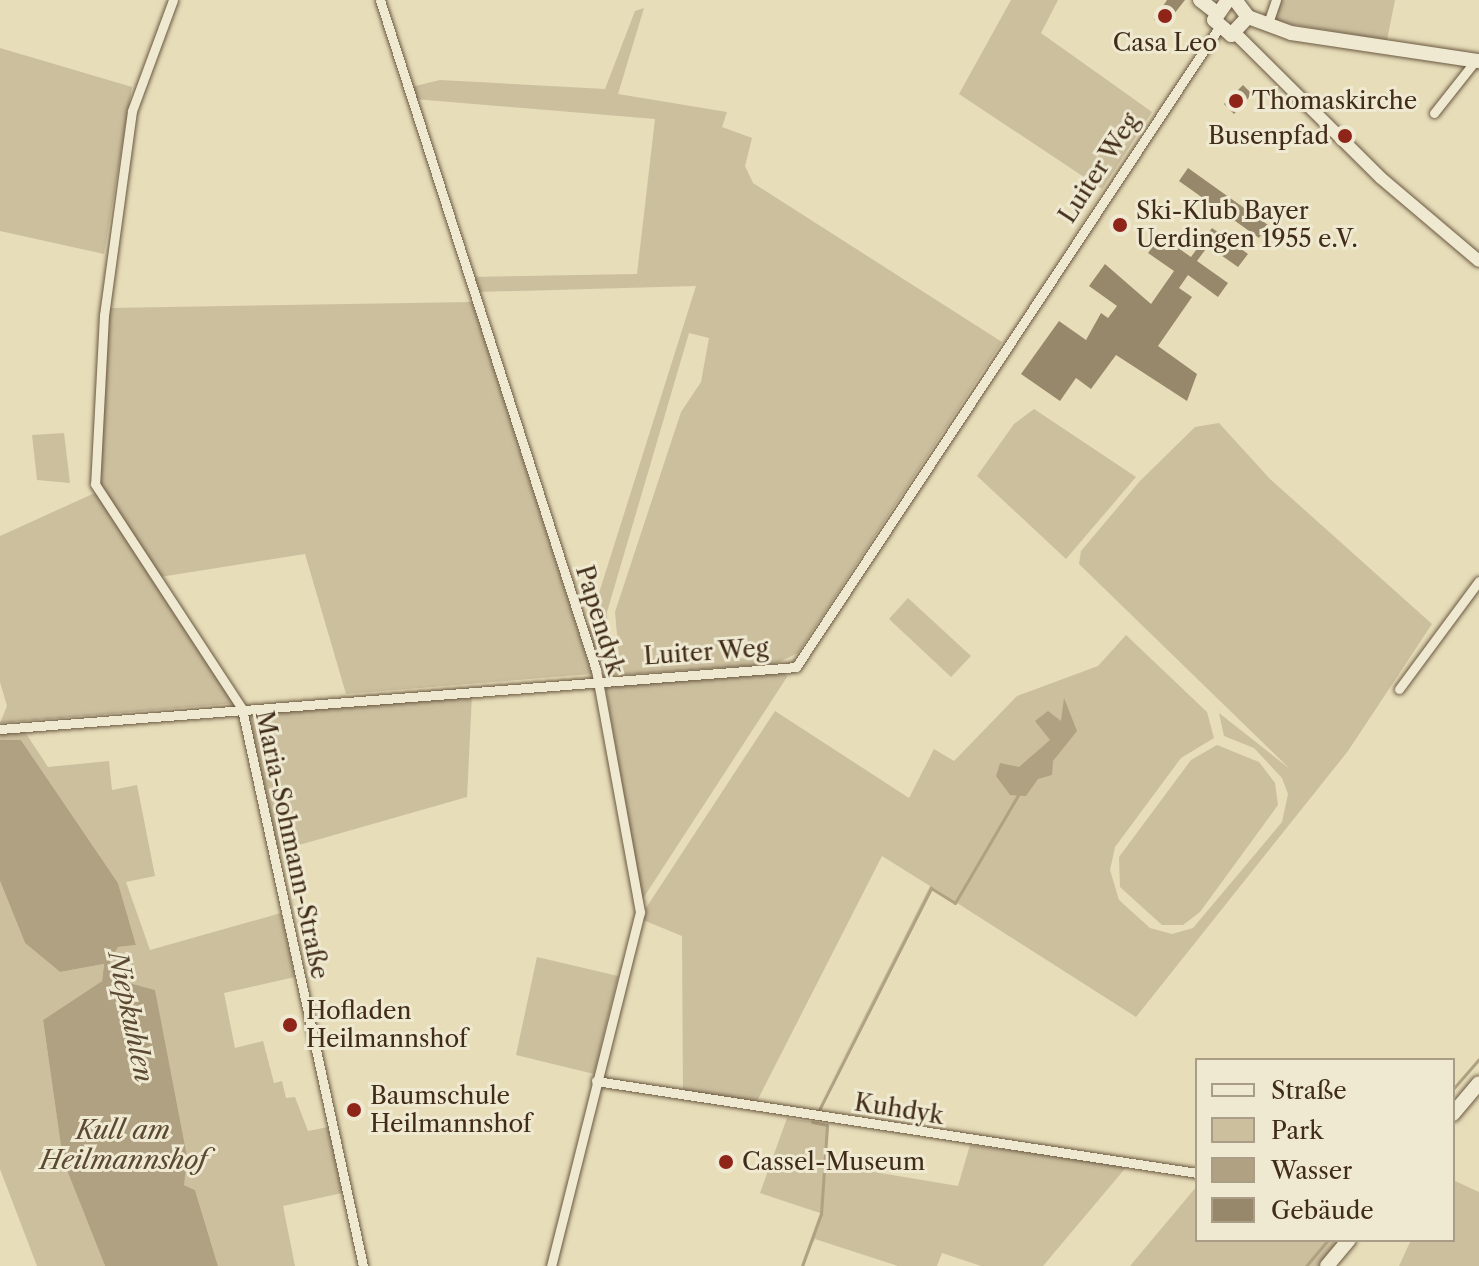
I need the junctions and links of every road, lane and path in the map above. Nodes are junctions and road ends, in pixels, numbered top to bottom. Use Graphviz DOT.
graph roads {
  1 [pos="173,0"];
  2 [pos="380,0"];
  3 [pos="1200,0"];
  4 [pos="1228,0"];
  5 [pos="1235,0"];
  6 [pos="1276,0"];
  7 [pos="1214,11"];
  8 [pos="1248,17"];
  9 [pos="1267,26"];
  10 [pos="1218,29"];
  11 [pos="1236,34"];
  12 [pos="1477,61"];
  13 [pos="1434,113"];
  14 [pos="1479,261"];
  15 [pos="1479,581"];
  16 [pos="599,680"];
  17 [pos="1399,689"];
  18 [pos="242,709"];
  19 [pos="0,729"];
  20 [pos="596,1081"];
  21 [pos="1479,1083"];
  22 [pos="1455,1112"];
  23 [pos="1195,1173"];
  24 [pos="1347,1242"];
  25 [pos="363,1266"];
  26 [pos="551,1266"];
  27 [pos="1327,1266"];
  1 -- 18 [label="street, Maria-Sohmann-Straße"];
  2 -- 16 [label="street, Papendyk"];
  3 -- 7 [label="main road"];
  4 -- 7 [label="main road"];
  5 -- 8 [label="main road"];
  6 -- 9 [label="street"];
  7 -- 10 [label="main road"];
  8 -- 9 [label="main road"];
  8 -- 11 [label="main road"];
  9 -- 12 [label="main road"];
  10 -- 11 [label="main road"];
  10 -- 16 [label="street, Luiter Weg"];
  11 -- 14 [label="street"];
  12 -- 13 [label="street"];
  15 -- 17 [label="street"];
  16 -- 18 [label="street, Luiter Weg"];
  16 -- 20 [label="street, Papendyk"];
  18 -- 19 [label="street, Luiter Weg"];
  18 -- 25 [label="street, Maria-Sohmann-Straße"];
  20 -- 23 [label="street, Kuhdyk"];
  20 -- 26 [label="street, Papendyk"];
  21 -- 22 [label="main road"];
  24 -- 27 [label="main road"];
}
